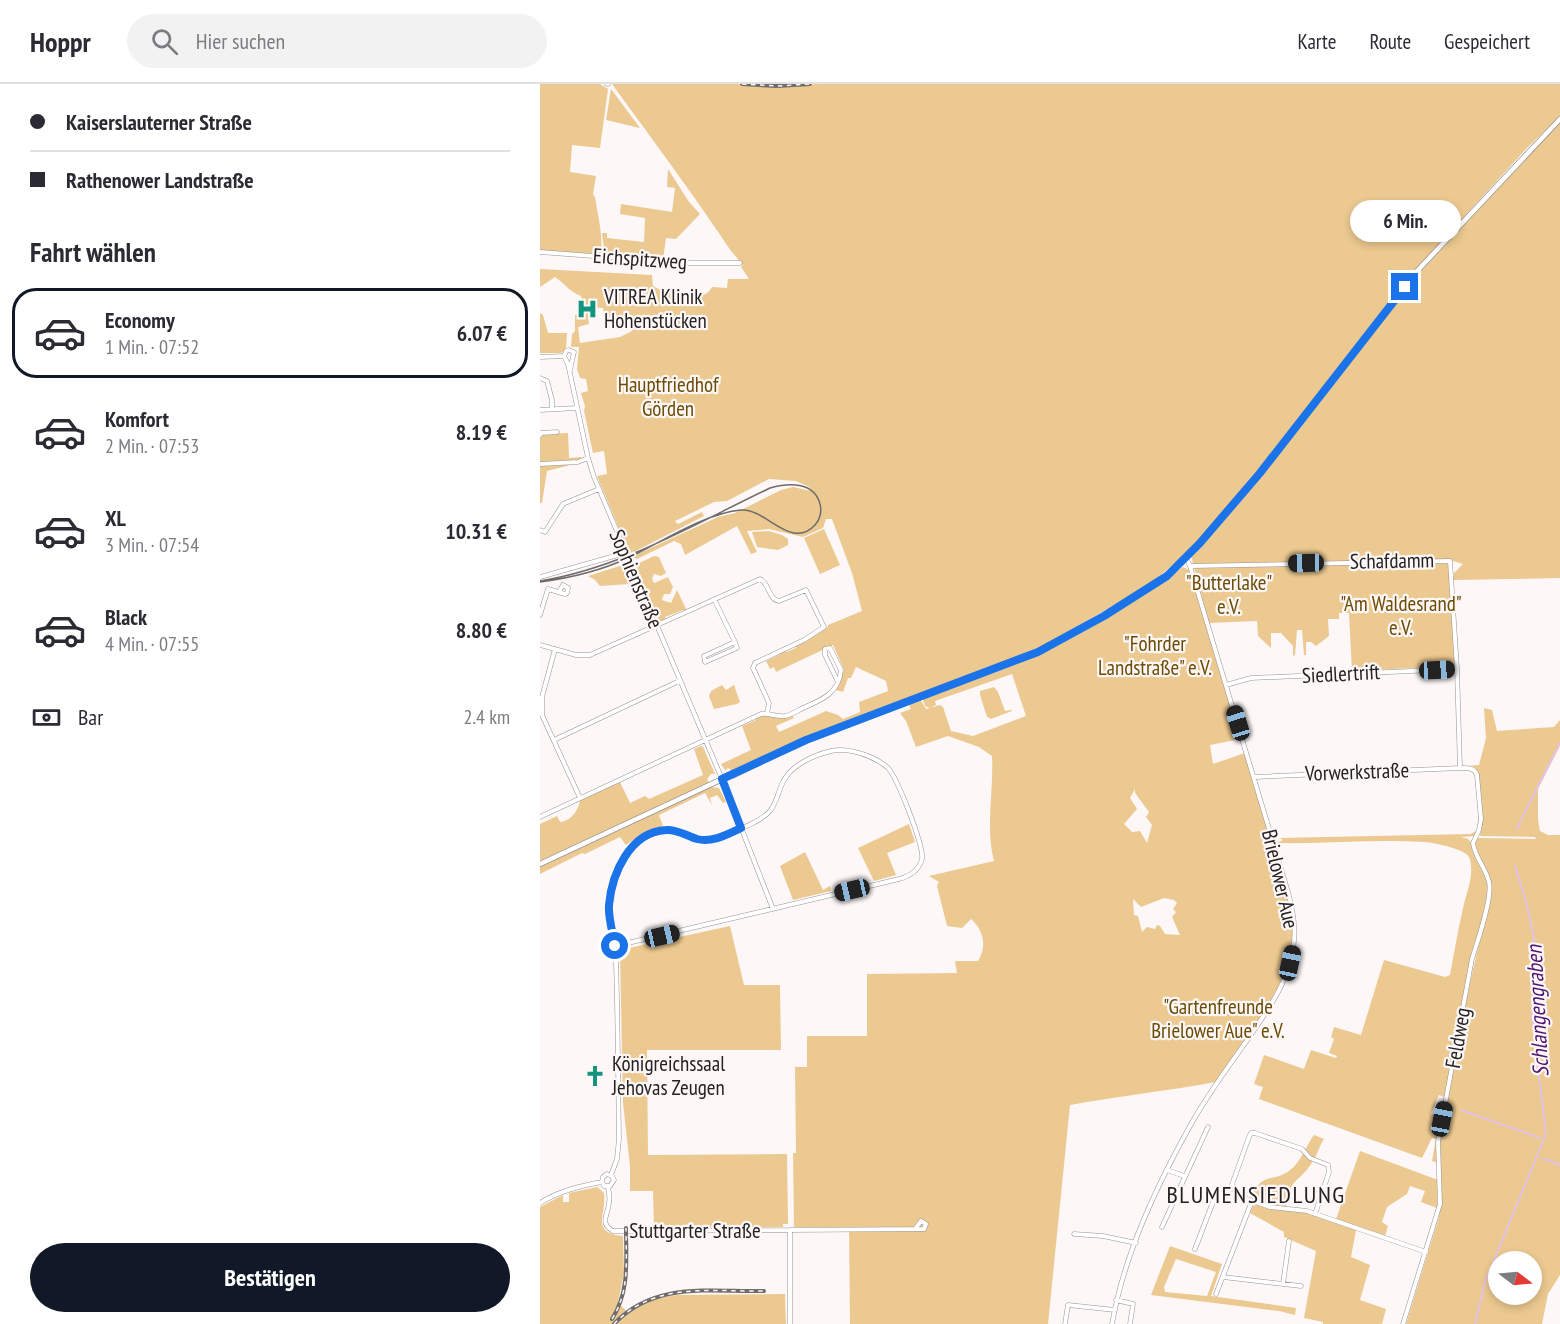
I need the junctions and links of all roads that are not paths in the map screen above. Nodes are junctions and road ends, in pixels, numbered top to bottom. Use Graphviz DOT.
graph roads {
  1 [pos="1560,119"];
  2 [pos="540,252"];
  3 [pos="740,263"];
  4 [pos="564,356"];
  5 [pos="540,357"];
  6 [pos="570,372"];
  7 [pos="540,378"];
  8 [pos="577,408"];
  9 [pos="552,409"];
  10 [pos="540,410"];
  11 [pos="557,432"];
  12 [pos="540,435"];
  13 [pos="588,458"];
  14 [pos="540,464"];
  15 [pos="599,489"];
  16 [pos="540,530"];
  17 [pos="625,553"];
  18 [pos="1186,558"];
  19 [pos="1190,566"];
  20 [pos="540,577"];
  21 [pos="560,591"];
  22 [pos="715,601"];
  23 [pos="540,615"];
  24 [pos="656,626"];
  25 [pos="735,642"];
  26 [pos="540,645"];
  27 [pos="555,649"];
  28 [pos="1457,669"];
  29 [pos="679,681"];
  30 [pos="838,682"];
  31 [pos="1226,685"];
  32 [pos="767,713"];
  33 [pos="541,715"];
  34 [pos="554,740"];
  35 [pos="704,741"];
  36 [pos="1460,768"];
  37 [pos="1254,777"];
  38 [pos="722,779"];
  39 [pos="580,798"];
  40 [pos="540,817"];
  41 [pos="741,828"];
  42 [pos="540,864"];
  43 [pos="773,909"];
  44 [pos="615,946"];
  45 [pos="1208,1127"];
  46 [pos="1167,1170"];
  47 [pos="611,1175"];
  48 [pos="1184,1176"];
  49 [pos="602,1182"];
  50 [pos="608,1187"];
  51 [pos="1229,1193"];
  52 [pos="1252,1201"];
  53 [pos="540,1203"];
  54 [pos="1315,1214"];
  55 [pos="1162,1227"];
  56 [pos="915,1229"];
  57 [pos="790,1230"];
  58 [pos="1074,1234"];
  59 [pos="1289,1241"];
  60 [pos="1136,1243"];
  61 [pos="1195,1249"];
  62 [pos="1426,1252"];
  63 [pos="1222,1277"];
  64 [pos="1283,1284"];
  65 [pos="1301,1286"];
  66 [pos="1216,1294"];
  67 [pos="1116,1300"];
  68 [pos="1115,1310"];
  69 [pos="790,1324"];
  70 [pos="1065,1324"];
  71 [pos="1112,1324"];
  72 [pos="1130,1324"];
  73 [pos="1403,1324"];
  1 -- 18 [label="main road"];
  2 -- 3 [label="street, Eichspitzweg"];
  4 -- 5 [label="street"];
  4 -- 6 [label="street, Sophienstraße"];
  4 -- 6 [label="street, Sophienstraße"];
  6 -- 8 [label="street, Sophienstraße"];
  7 -- 9 [label="street"];
  8 -- 9 [label="street"];
  8 -- 13 [label="street, Sophienstraße"];
  9 -- 10 [label="street"];
  11 -- 12 [label="street"];
  13 -- 14 [label="street"];
  13 -- 15 [label="street, Sophienstraße"];
  15 -- 16 [label="street"];
  15 -- 17 [label="street, Sophienstraße"];
  17 -- 20 [label="street"];
  17 -- 24 [label="street, Sophienstraße"];
  18 -- 19 [label="street, Brielower Aue"];
  18 -- 38 [label="main road"];
  19 -- 28 [label="street, Schafdamm"];
  19 -- 31 [label="street, Brielower Aue"];
  21 -- 23 [label="street"];
  22 -- 24 [label="street"];
  22 -- 25 [label="street"];
  22 -- 32 [label="street"];
  24 -- 27 [label="street"];
  24 -- 29 [label="street, Sophienstraße"];
  25 -- 25 [label="street"];
  26 -- 27 [label="street"];
  27 -- 33 [label="street"];
  28 -- 31 [label="street, Siedlertrift"];
  28 -- 36 [label="street"];
  29 -- 34 [label="street"];
  29 -- 35 [label="street, Sophienstraße"];
  30 -- 30 [label="street"];
  30 -- 32 [label="street"];
  31 -- 37 [label="street, Brielower Aue"];
  32 -- 35 [label="street"];
  33 -- 34 [label="street"];
  34 -- 39 [label="street"];
  35 -- 38 [label="street, Sophienstraße"];
  35 -- 39 [label="street"];
  36 -- 37 [label="street, Vorwerkstraße"];
  36 -- 62 [label="street, Feldweg"];
  37 -- 46 [label="street, Brielower Aue"];
  38 -- 41 [label="street, Sophienstraße"];
  38 -- 42 [label="main road"];
  39 -- 40 [label="street"];
  41 -- 43 [label="street, Sophienstraße"];
  41 -- 43 [label="street"];
  41 -- 44 [label="street"];
  43 -- 44 [label="street"];
  44 -- 47 [label="street"];
  45 -- 48 [label="street"];
  46 -- 48 [label="street"];
  46 -- 60 [label="street, Brielower Aue"];
  47 -- 49 [label="street"];
  47 -- 50 [label="street"];
  48 -- 55 [label="street"];
  49 -- 50 [label="street"];
  49 -- 53 [label="street"];
  50 -- 57 [label="street, Stuttgarter Straße"];
  51 -- 52 [label="street"];
  51 -- 54 [label="street"];
  51 -- 61 [label="street"];
  52 -- 54 [label="street"];
  52 -- 63 [label="street"];
  54 -- 62 [label="street"];
  56 -- 57 [label="street, Stuttgarter Straße"];
  57 -- 69 [label="street, Stuttgarter Straße"];
  58 -- 60 [label="street"];
  59 -- 64 [label="street"];
  60 -- 67 [label="street, Brielower Aue"];
  62 -- 73 [label="street, Feldweg"];
  63 -- 64 [label="street"];
  63 -- 66 [label="street"];
  64 -- 65 [label="street"];
  67 -- 68 [label="street, Brielower Aue"];
  67 -- 72 [label="street"];
  68 -- 70 [label="street"];
  68 -- 71 [label="street, Brielower Aue"];
}
